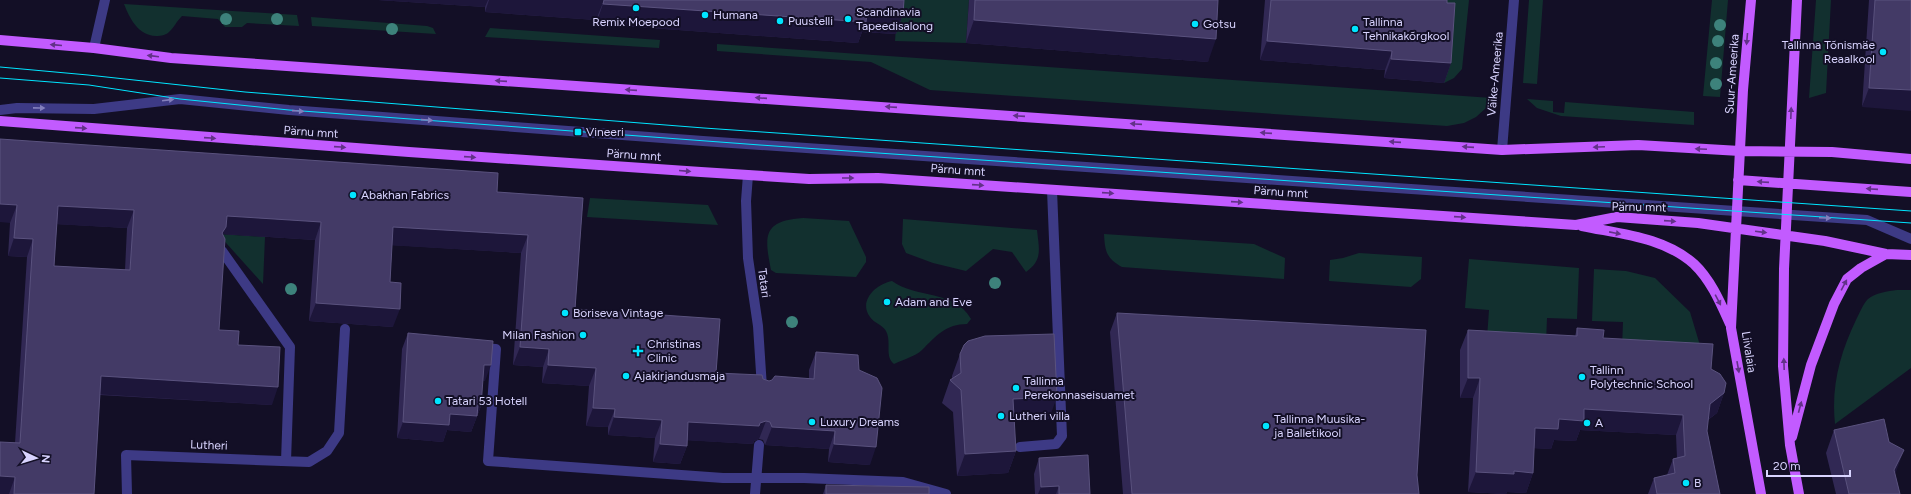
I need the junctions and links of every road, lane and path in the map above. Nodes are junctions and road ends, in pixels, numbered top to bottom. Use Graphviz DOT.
graph roads {
  1 [pos="105,0"];
  2 [pos="1514,0"];
  3 [pos="1751,0"];
  4 [pos="1797,0"];
  5 [pos="0,40"];
  6 [pos="94,48"];
  7 [pos="0,110"];
  8 [pos="0,121"];
  9 [pos="1502,150"];
  10 [pos="1740,151"];
  11 [pos="1789,152"];
  12 [pos="1911,160"];
  13 [pos="748,175"];
  14 [pos="1738,180"];
  15 [pos="1788,183"];
  16 [pos="1052,190"];
  17 [pos="1911,192"];
  18 [pos="1737,212"];
  19 [pos="1786,216"];
  20 [pos="1576,225"];
  21 [pos="1736,229"];
  22 [pos="1786,235"];
  23 [pos="1911,239"];
  24 [pos="222,251"];
  25 [pos="1886,254"];
  26 [pos="1911,255"];
  27 [pos="1731,328"];
  28 [pos="345,329"];
  29 [pos="471,348"];
  30 [pos="762,393"];
  31 [pos="759,445"];
  32 [pos="1790,445"];
  33 [pos="1020,447"];
  34 [pos="286,461"];
  35 [pos="756,477"];
  36 [pos="127,494"];
  37 [pos="755,494"];
  38 [pos="946,494"];
  39 [pos="1761,494"];
  40 [pos="1799,494"];
  1 -- 6 [label="street"];
  2 -- 9 [label="street, Väike-Ameerika"];
  3 -- 10 [label="main road, Suur-Ameerika, one-way"];
  11 -- 4 [label="main road, one-way"];
  6 -- 5 [label="main road, one-way"];
  9 -- 6 [label="main road, one-way"];
  7 -- 18 [label="street, one-way"];
  8 -- 13 [label="main road, Pärnu mnt, one-way"];
  10 -- 9 [label="main road, one-way"];
  10 -- 11 [label="main road"];
  10 -- 14 [label="main road, Suur-Ameerika"];
  11 -- 12 [label="main road"];
  11 -- 15 [label="main road"];
  13 -- 16 [label="main road, Pärnu mnt, one-way"];
  13 -- 30 [label="street, Tatari"];
  15 -- 14 [label="main road, one-way"];
  14 -- 18 [label="main road, Liivalaia"];
  17 -- 15 [label="main road, one-way"];
  15 -- 19 [label="main road"];
  16 -- 20 [label="main road, Pärnu mnt, one-way"];
  16 -- 33 [label="street"];
  18 -- 19 [label="street"];
  18 -- 21 [label="main road, Liivalaia"];
  19 -- 22 [label="main road"];
  19 -- 23 [label="street, one-way"];
  20 -- 21 [label="main road, Pärnu mnt, one-way"];
  20 -- 27 [label="main road, one-way"];
  21 -- 22 [label="main road, Pärnu mnt, one-way"];
  21 -- 27 [label="main road, Liivalaia"];
  22 -- 25 [label="main road, Pärnu mnt"];
  32 -- 22 [label="main road, one-way"];
  24 -- 34 [label="street"];
  25 -- 26 [label="main road, Pärnu mnt"];
  32 -- 25 [label="main road, one-way"];
  27 -- 39 [label="main road, Liivalaia, one-way"];
  28 -- 34 [label="street, Lutheri"];
  29 -- 35 [label="street"];
  31 -- 35 [label="street"];
  32 -- 40 [label="main road"];
  34 -- 36 [label="street, Lutheri"];
  35 -- 37 [label="street"];
  35 -- 38 [label="street"];
}
